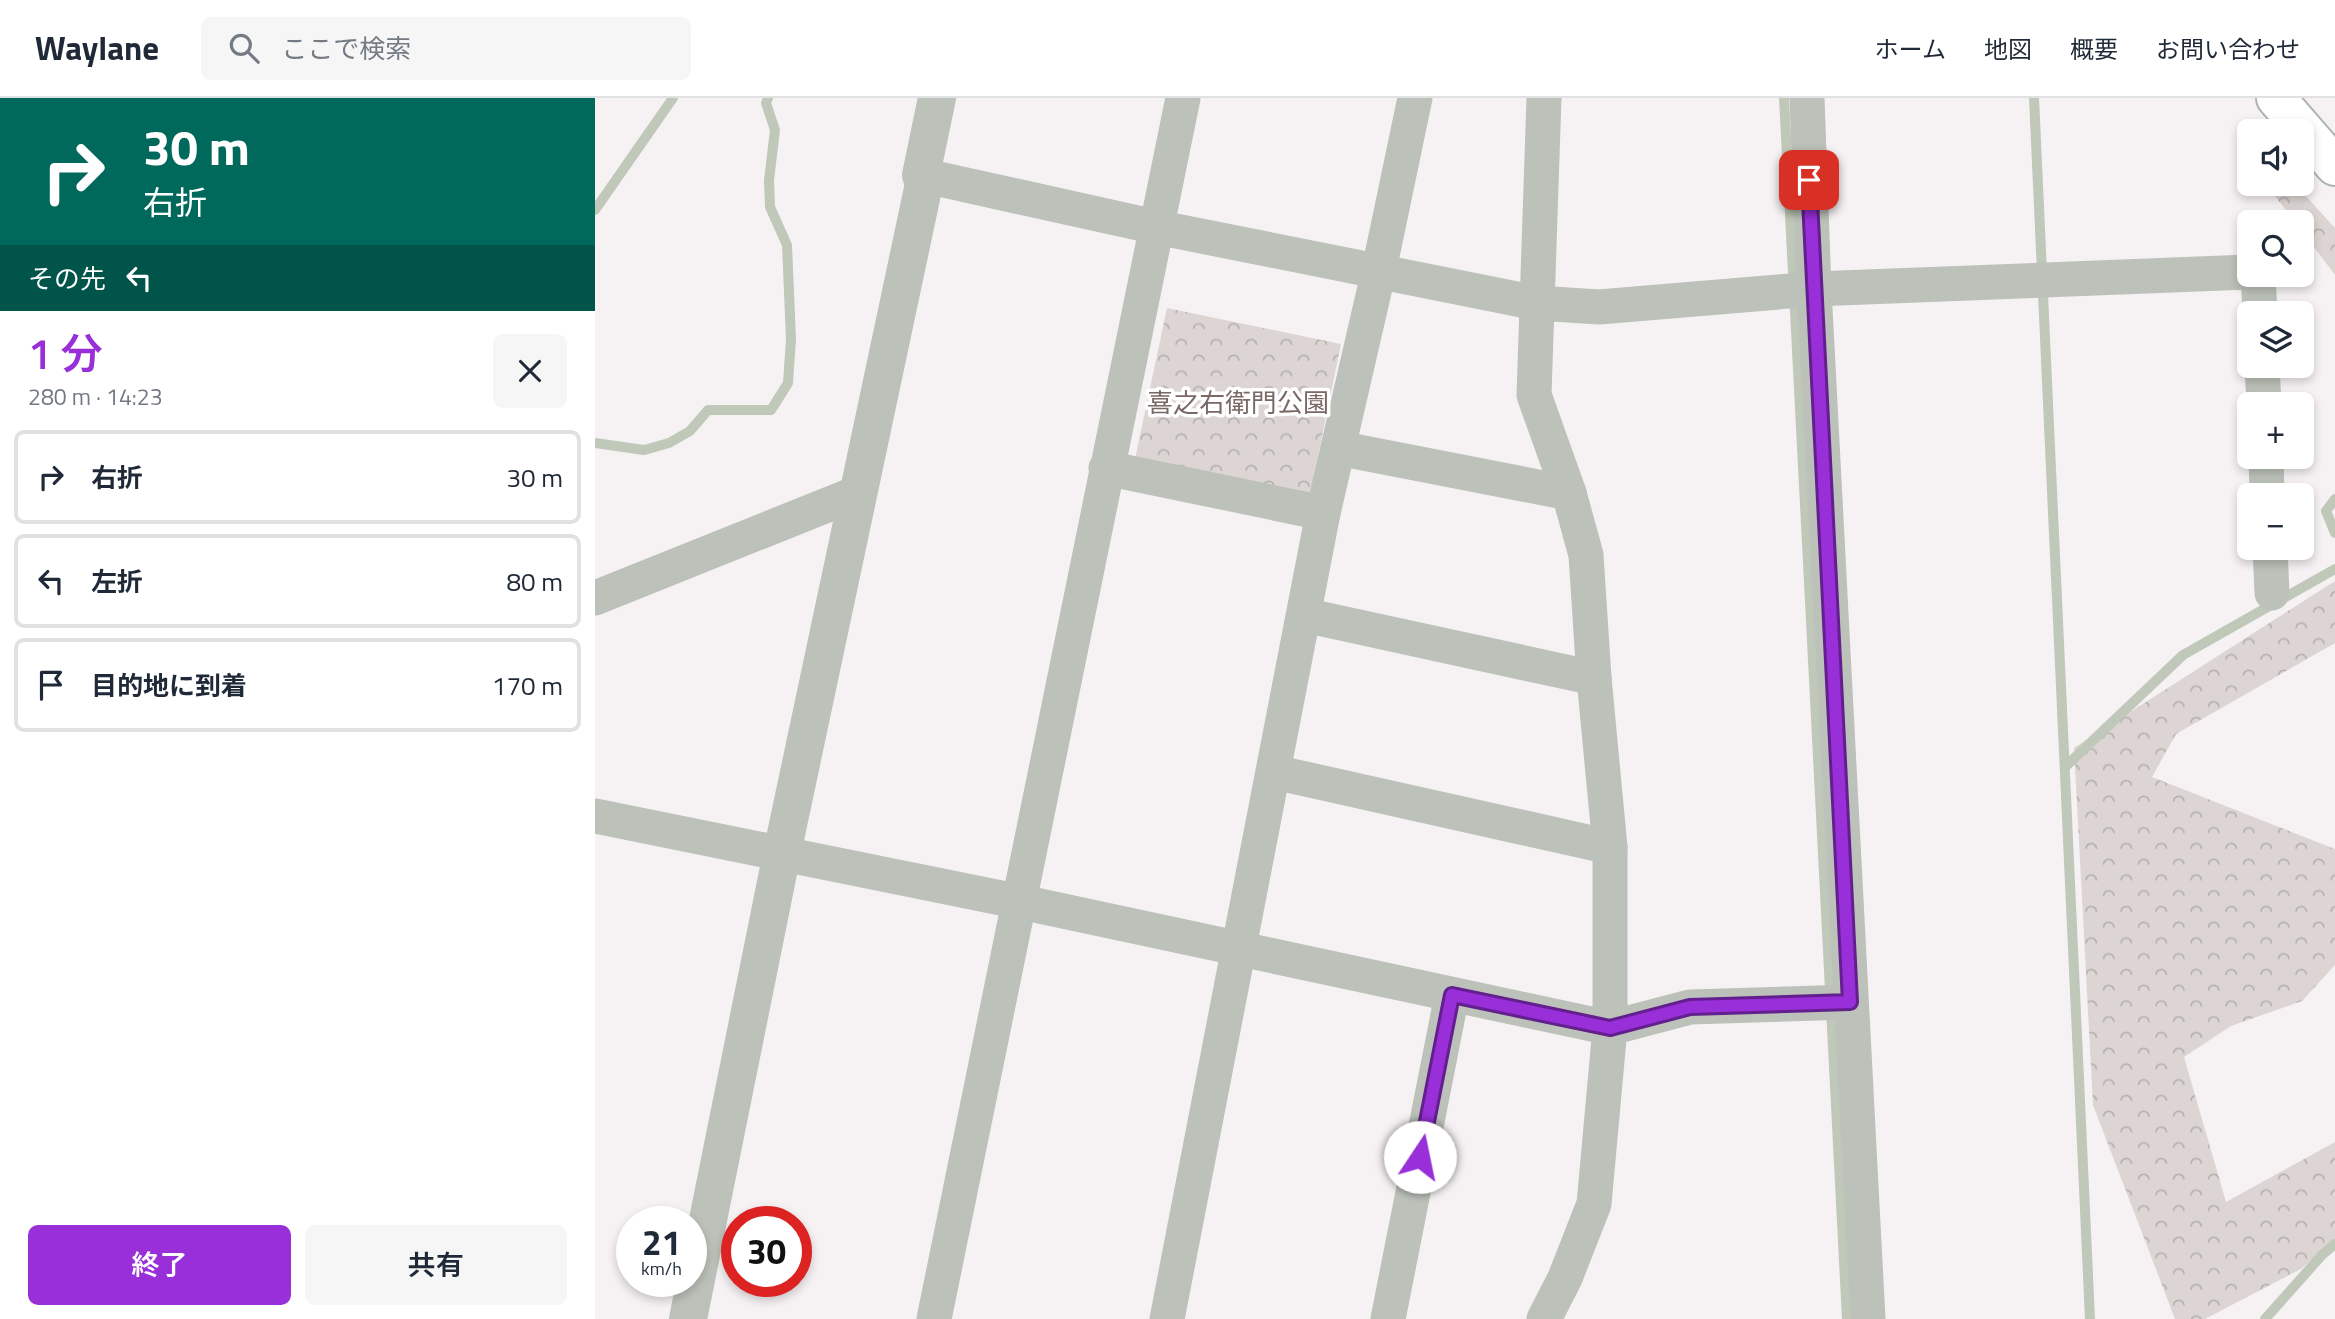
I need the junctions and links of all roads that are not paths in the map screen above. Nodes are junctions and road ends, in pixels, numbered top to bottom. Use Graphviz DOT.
graph roads {
  1 [pos="937,98"];
  2 [pos="1183,98"];
  3 [pos="1415,98"];
  4 [pos="1544,98"];
  5 [pos="1807,98"];
  6 [pos="2276,98"];
  7 [pos="2335,166"];
  8 [pos="921,175"];
  9 [pos="1156,227"];
  10 [pos="1379,270"];
  11 [pos="2237,272"];
  12 [pos="1814,289"];
  13 [pos="1537,303"];
  14 [pos="1338,448"];
  15 [pos="1106,468"];
  16 [pos="857,493"];
  17 [pos="1569,493"];
  18 [pos="1323,513"];
  19 [pos="2270,560"];
  20 [pos="2271,593"];
  21 [pos="595,598"];
  22 [pos="1304,615"];
  23 [pos="1594,678"];
  24 [pos="1274,772"];
  25 [pos="595,816"];
  26 [pos="1609,847"];
  27 [pos="782,853"];
  28 [pos="1021,902"];
  29 [pos="1240,949"];
  30 [pos="1452,995"];
  31 [pos="1850,1002"];
  32 [pos="1610,1028"];
  33 [pos="688,1319"];
  34 [pos="934,1319"];
  35 [pos="1167,1319"];
  36 [pos="1388,1319"];
  37 [pos="1544,1319"];
  38 [pos="1868,1319"];
  1 -- 8 [label="street"];
  2 -- 9 [label="street"];
  3 -- 10 [label="street"];
  4 -- 13 [label="street"];
  5 -- 12 [label="street"];
  6 -- 7 [label="main road"];
  8 -- 9 [label="street"];
  8 -- 16 [label="street"];
  9 -- 10 [label="street"];
  9 -- 15 [label="street"];
  10 -- 13 [label="street"];
  10 -- 14 [label="street"];
  11 -- 12 [label="street"];
  12 -- 13 [label="street"];
  12 -- 31 [label="street"];
  13 -- 17 [label="street"];
  14 -- 17 [label="street"];
  14 -- 18 [label="street"];
  15 -- 18 [label="street"];
  15 -- 28 [label="street"];
  16 -- 21 [label="street"];
  16 -- 27 [label="street"];
  17 -- 23 [label="street"];
  18 -- 22 [label="street"];
  19 -- 20 [label="street"];
  22 -- 23 [label="street"];
  22 -- 24 [label="street"];
  23 -- 26 [label="street"];
  24 -- 26 [label="street"];
  24 -- 29 [label="street"];
  25 -- 27 [label="street"];
  26 -- 32 [label="street"];
  27 -- 28 [label="street"];
  27 -- 33 [label="street"];
  28 -- 29 [label="street"];
  28 -- 34 [label="street"];
  29 -- 30 [label="street"];
  29 -- 35 [label="street"];
  30 -- 32 [label="street"];
  30 -- 36 [label="street"];
  31 -- 32 [label="street"];
  31 -- 38 [label="street"];
  32 -- 37 [label="street"];
}
